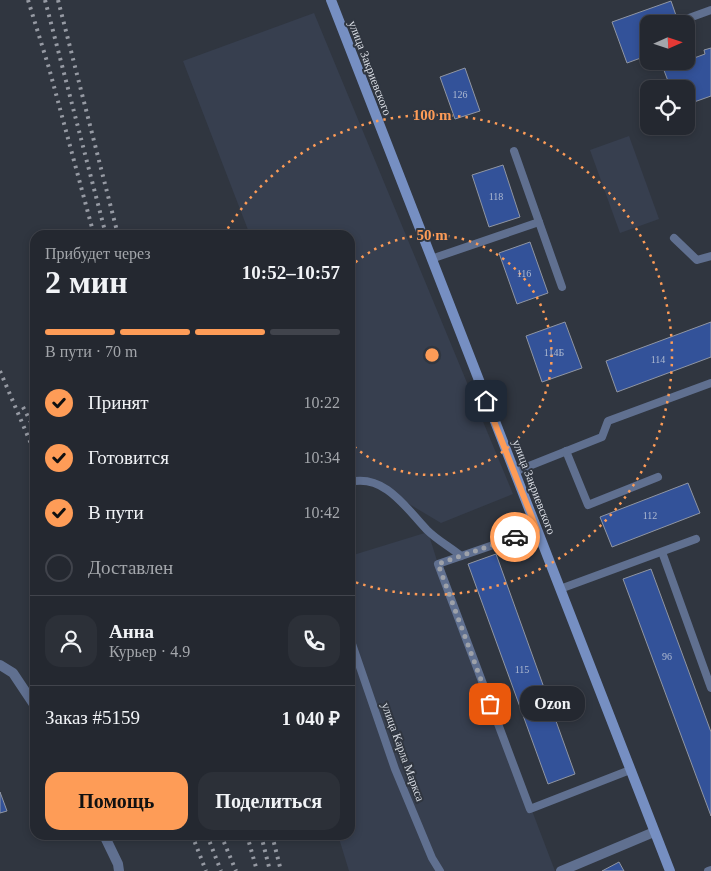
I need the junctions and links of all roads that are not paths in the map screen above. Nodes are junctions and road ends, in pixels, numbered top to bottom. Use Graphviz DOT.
graph roads {
  1 [pos="330,0"];
  2 [pos="711,10"];
  3 [pos="695,16"];
  4 [pos="514,150"];
  5 [pos="539,222"];
  6 [pos="674,238"];
  7 [pos="711,256"];
  8 [pos="431,259"];
  9 [pos="562,287"];
  10 [pos="711,383"];
  11 [pos="566,451"];
  12 [pos="514,472"];
  13 [pos="658,478"];
  14 [pos="355,481"];
  15 [pos="537,530"];
  16 [pos="696,539"];
  17 [pos="662,552"];
  18 [pos="461,556"];
  19 [pos="560,589"];
  20 [pos="355,653"];
  21 [pos="0,665"];
  22 [pos="711,688"];
  23 [pos="30,698"];
  24 [pos="630,770"];
  25 [pos="654,832"];
  26 [pos="106,840"];
  27 [pos="120,871"];
  28 [pos="440,871"];
  29 [pos="561,871"];
  30 [pos="670,871"];
  1 -- 8 [label="main road, улица Закриевского"];
  2 -- 3 [label="lane"];
  4 -- 5 [label="lane"];
  5 -- 8 [label="lane"];
  5 -- 9 [label="lane"];
  6 -- 7 [label="lane"];
  8 -- 12 [label="main road, улица Закриевского"];
  10 -- 11 [label="lane"];
  11 -- 12 [label="lane"];
  11 -- 13 [label="lane"];
  12 -- 15 [label="main road, улица Закриевского"];
  14 -- 18 [label="lane"];
  15 -- 18 [label="lane"];
  15 -- 19 [label="main road, улица Закриевского"];
  16 -- 17 [label="lane"];
  17 -- 19 [label="lane"];
  17 -- 22 [label="lane"];
  18 -- 24 [label="lane"];
  19 -- 24 [label="main road, улица Закриевского"];
  20 -- 28 [label="lane, улица Карла Маркса"];
  21 -- 23 [label="street"];
  24 -- 25 [label="main road, улица Закриевского"];
  25 -- 29 [label="street"];
  25 -- 30 [label="main road, улица Закриевского"];
  26 -- 27 [label="street"];
}
